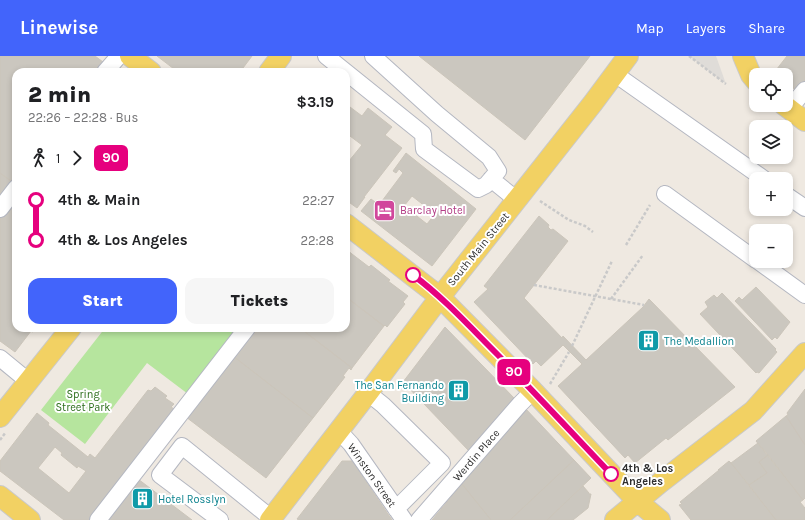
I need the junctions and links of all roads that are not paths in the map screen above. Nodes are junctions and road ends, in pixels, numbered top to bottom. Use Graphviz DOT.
graph roads {
  1 [pos="119,56"];
  2 [pos="130,56"];
  3 [pos="326,56"];
  4 [pos="373,56"];
  5 [pos="628,56"];
  6 [pos="743,56"];
  7 [pos="108,68"];
  8 [pos="146,68"];
  9 [pos="341,68"];
  10 [pos="749,70"];
  11 [pos="615,74"];
  12 [pos="350,75"];
  13 [pos="805,90"];
  14 [pos="793,101"];
  15 [pos="793,112"];
  16 [pos="438,114"];
  17 [pos="805,121"];
  18 [pos="423,134"];
  19 [pos="754,172"];
  20 [pos="491,179"];
  21 [pos="12,193"];
  22 [pos="665,194"];
  23 [pos="517,200"];
  24 [pos="793,200"];
  25 [pos="805,208"];
  26 [pos="0,209"];
  27 [pos="350,227"];
  28 [pos="749,254"];
  29 [pos="768,268"];
  30 [pos="805,295"];
  31 [pos="440,296"];
  32 [pos="68,332"];
  33 [pos="247,332"];
  34 [pos="0,358"];
  35 [pos="803,359"];
  36 [pos="28,381"];
  37 [pos="542,388"];
  38 [pos="368,393"];
  39 [pos="0,417"];
  40 [pos="338,430"];
  41 [pos="0,496"];
  42 [pos="637,501"];
  43 [pos="400,514"];
  44 [pos="271,519"];
  45 [pos="30,520"];
  46 [pos="98,520"];
  47 [pos="220,520"];
  48 [pos="419,520"];
  49 [pos="615,520"];
  50 [pos="660,520"];
  1 -- 7 [label="street"];
  2 -- 8 [label="main road"];
  3 -- 9 [label="street"];
  4 -- 16 [label="street"];
  5 -- 11 [label="main road, South Main Street"];
  6 -- 10 [label="main road"];
  11 -- 19 [label="street"];
  11 -- 23 [label="main road, South Main Street"];
  12 -- 18 [label="street"];
  13 -- 14 [label="street"];
  15 -- 17 [label="main road"];
  16 -- 18 [label="street"];
  16 -- 20 [label="street"];
  18 -- 20 [label="street"];
  20 -- 23 [label="street"];
  21 -- 26 [label="street"];
  22 -- 28 [label="street"];
  23 -- 31 [label="main road, South Main Street"];
  24 -- 25 [label="street"];
  27 -- 31 [label="main road"];
  29 -- 30 [label="street"];
  31 -- 37 [label="main road"];
  31 -- 38 [label="main road, South Main Street"];
  32 -- 36 [label="main road"];
  33 -- 46 [label="street"];
  34 -- 36 [label="street"];
  35 -- 42 [label="main road"];
  36 -- 39 [label="main road"];
  37 -- 42 [label="main road"];
  37 -- 48 [label="street, Werdin Place"];
  38 -- 40 [label="main road, South Main Street"];
  38 -- 43 [label="street"];
  40 -- 43 [label="street, Winston Street"];
  40 -- 44 [label="main road, South Main Street"];
  41 -- 45 [label="main road"];
  42 -- 49 [label="main road"];
  42 -- 50 [label="main road"];
  44 -- 47 [label="street"];
}
